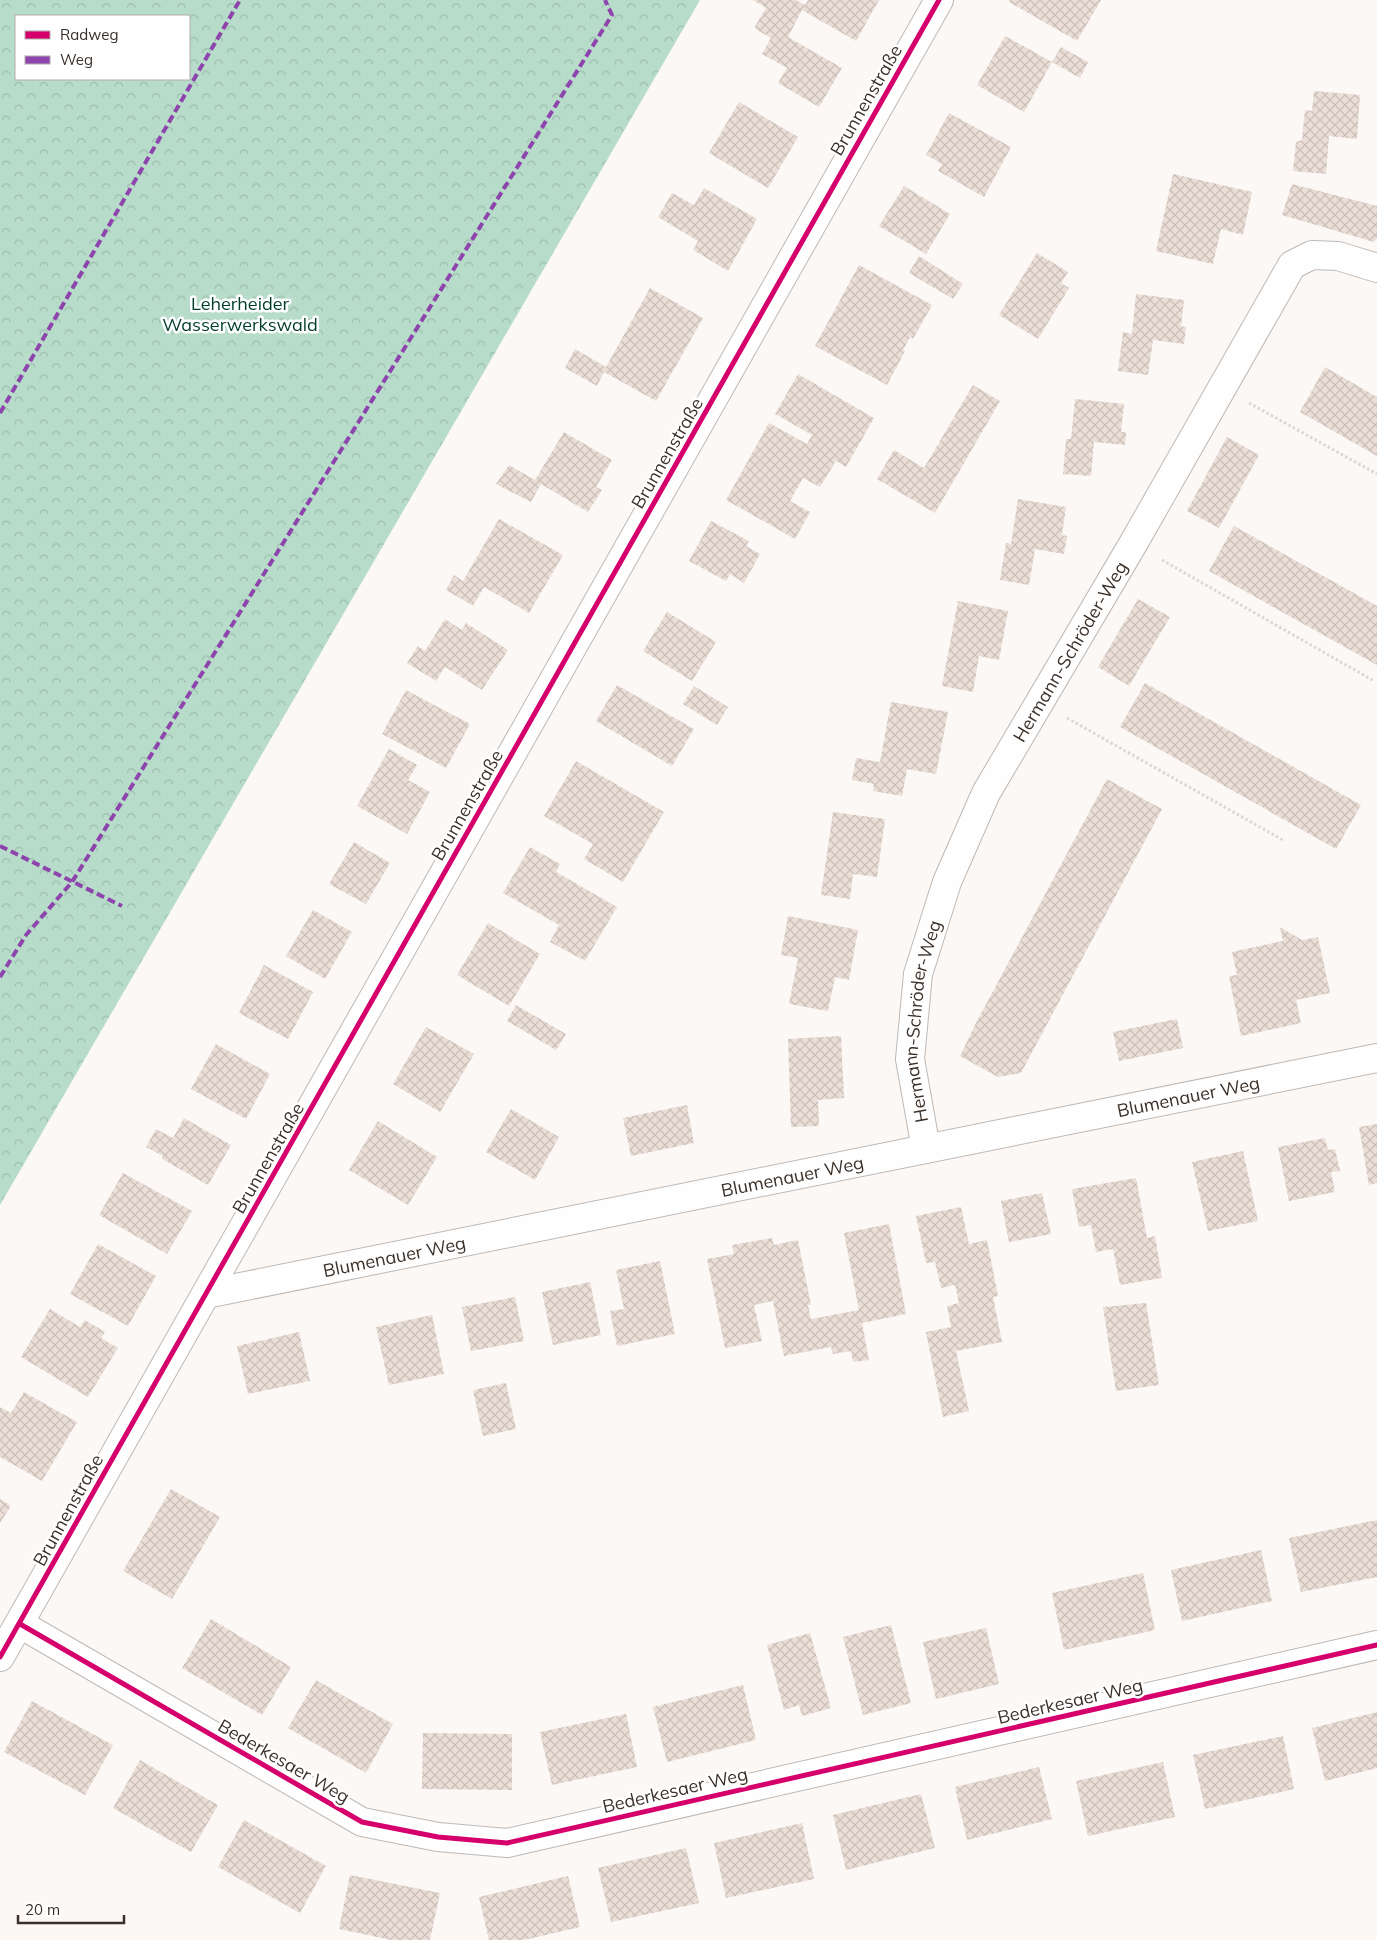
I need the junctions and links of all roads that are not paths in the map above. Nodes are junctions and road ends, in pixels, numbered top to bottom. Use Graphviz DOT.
graph roads {
  1 [pos="939,0"];
  2 [pos="1377,268"];
  3 [pos="1377,1058"];
  4 [pos="926,1149"];
  5 [pos="206,1294"];
  6 [pos="20,1624"];
  7 [pos="1377,1645"];
  8 [pos="0,1657"];
  1 -- 5 [label="street, Brunnenstraße"];
  2 -- 4 [label="street, Hermann-Schröder-Weg"];
  3 -- 4 [label="street, Blumenauer Weg"];
  4 -- 5 [label="street, Blumenauer Weg"];
  5 -- 6 [label="street, Brunnenstraße"];
  6 -- 7 [label="street, Bederkesaer Weg"];
  6 -- 8 [label="street, Brunnenstraße"];
}
